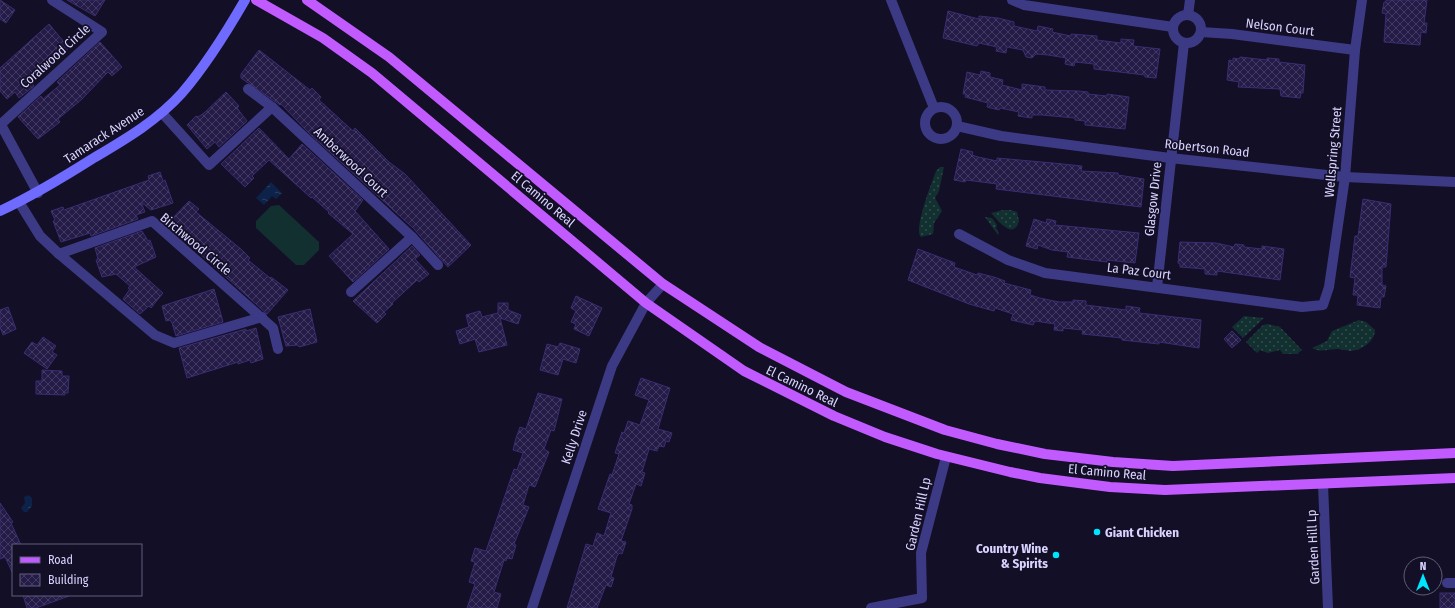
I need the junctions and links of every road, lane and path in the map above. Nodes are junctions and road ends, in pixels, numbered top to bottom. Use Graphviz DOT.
graph roads {
  1 [pos="52,0"];
  2 [pos="244,0"];
  3 [pos="256,0"];
  4 [pos="307,0"];
  5 [pos="891,0"];
  6 [pos="1012,0"];
  7 [pos="1190,0"];
  8 [pos="1362,0"];
  9 [pos="1188,15"];
  10 [pos="1172,27"];
  11 [pos="1201,32"];
  12 [pos="1184,43"];
  13 [pos="1355,50"];
  14 [pos="248,89"];
  15 [pos="272,107"];
  16 [pos="934,108"];
  17 [pos="162,113"];
  18 [pos="0,124"];
  19 [pos="957,126"];
  20 [pos="1170,158"];
  21 [pos="1345,177"];
  22 [pos="1455,182"];
  23 [pos="38,193"];
  24 [pos="19,202"];
  25 [pos="0,211"];
  26 [pos="960,234"];
  27 [pos="412,237"];
  28 [pos="59,254"];
  29 [pos="438,264"];
  30 [pos="663,284"];
  31 [pos="1157,287"];
  32 [pos="351,292"];
  33 [pos="646,303"];
  34 [pos="1323,304"];
  35 [pos="262,317"];
  36 [pos="278,349"];
  37 [pos="1455,453"];
  38 [pos="946,457"];
  39 [pos="1455,478"];
  40 [pos="1323,484"];
  41 [pos="532,608"];
  42 [pos="871,608"];
  43 [pos="1328,608"];
  1 -- 18 [label="street, Coralwood Circle"];
  2 -- 17 [label="main road, Tamarack Avenue"];
  3 -- 33 [label="main road, El Camino Real"];
  4 -- 30 [label="main road, El Camino Real"];
  5 -- 16 [label="street"];
  6 -- 10 [label="street"];
  7 -- 9 [label="street"];
  8 -- 13 [label="street, Wellspring Street"];
  9 -- 10 [label="street"];
  9 -- 11 [label="street"];
  10 -- 12 [label="street"];
  11 -- 12 [label="street"];
  11 -- 13 [label="street, Nelson Court"];
  12 -- 20 [label="street, Glasgow Drive"];
  13 -- 21 [label="street, Wellspring Street"];
  14 -- 15 [label="street, Amberwood Court"];
  15 -- 17 [label="street"];
  15 -- 27 [label="street, Amberwood Court"];
  16 -- 19 [label="street"];
  16 -- 19 [label="street"];
  17 -- 23 [label="main road, Tamarack Avenue"];
  18 -- 23 [label="street"];
  19 -- 20 [label="street, Robertson Road"];
  20 -- 21 [label="street, Robertson Road"];
  20 -- 31 [label="street, Glasgow Drive"];
  21 -- 22 [label="street, Robertson Road"];
  21 -- 34 [label="street, Wellspring Street"];
  23 -- 24 [label="main road, Tamarack Avenue"];
  24 -- 25 [label="main road, Tamarack Avenue"];
  24 -- 28 [label="street"];
  26 -- 31 [label="street, La Paz Court"];
  27 -- 29 [label="street, Amberwood Court"];
  27 -- 32 [label="street"];
  28 -- 35 [label="street"];
  28 -- 35 [label="street, Birchwood Circle"];
  30 -- 33 [label="street, Kelly Drive"];
  30 -- 37 [label="main road, El Camino Real"];
  31 -- 34 [label="street, La Paz Court"];
  33 -- 38 [label="main road, El Camino Real"];
  33 -- 41 [label="street, Kelly Drive"];
  35 -- 36 [label="street, Birchwood Circle"];
  38 -- 40 [label="main road, El Camino Real"];
  38 -- 42 [label="street, Garden Hill Lp"];
  39 -- 40 [label="main road, El Camino Real"];
  40 -- 43 [label="street, Garden Hill Lp"];
}
